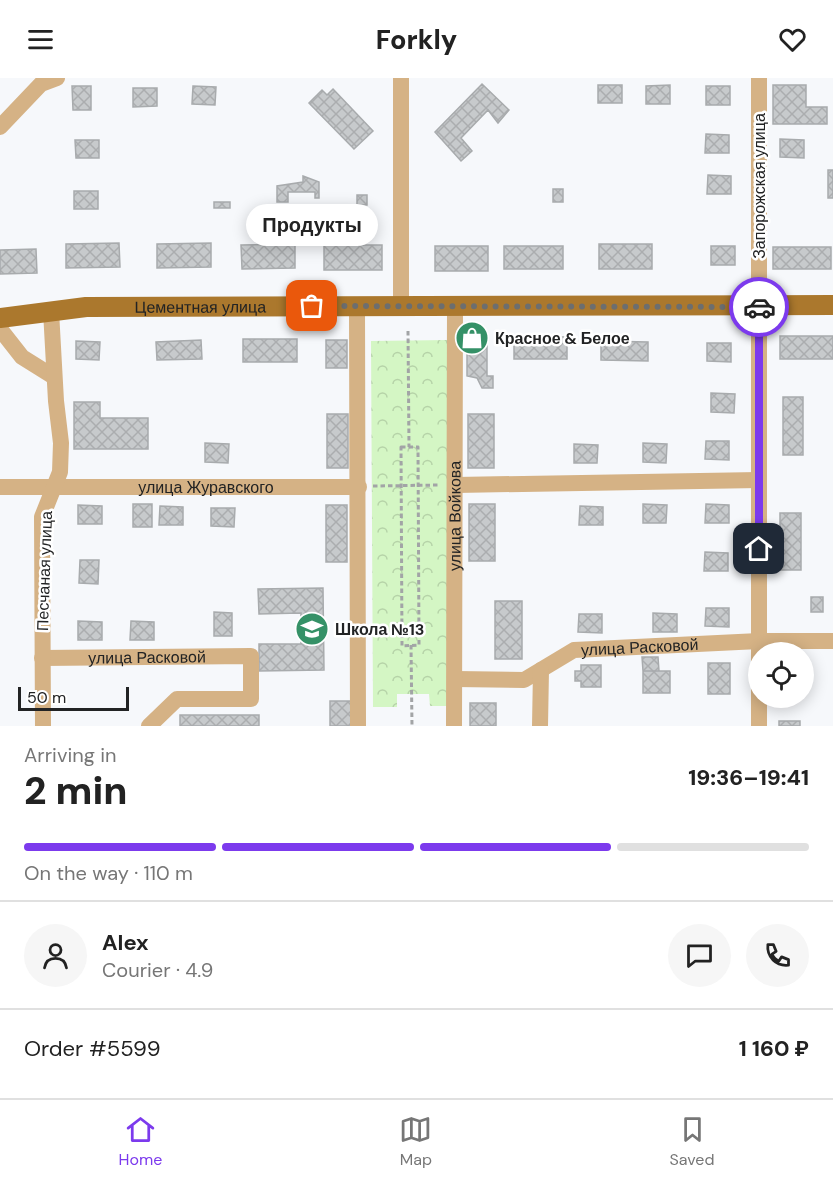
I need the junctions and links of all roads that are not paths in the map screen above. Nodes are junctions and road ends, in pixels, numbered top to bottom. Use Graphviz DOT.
graph roads {
  1 [pos="57,78"];
  2 [pos="401,78"];
  3 [pos="759,78"];
  4 [pos="0,127"];
  5 [pos="759,305"];
  6 [pos="833,305"];
  7 [pos="357,306"];
  8 [pos="402,306"];
  9 [pos="455,306"];
  10 [pos="51,311"];
  11 [pos="0,318"];
  12 [pos="0,329"];
  13 [pos="54,377"];
  14 [pos="759,480"];
  15 [pos="456,485"];
  16 [pos="0,487"];
  17 [pos="359,487"];
  18 [pos="53,488"];
  19 [pos="759,641"];
  20 [pos="833,641"];
  21 [pos="42,658"];
  22 [pos="541,670"];
  23 [pos="456,679"];
  24 [pos="156,723"];
  25 [pos="43,726"];
  26 [pos="358,726"];
  27 [pos="366,726"];
  28 [pos="454,726"];
  29 [pos="540,726"];
  30 [pos="759,726"];
  1 -- 4 [label="street"];
  2 -- 8 [label="street"];
  3 -- 5 [label="street, Запорожская улица"];
  5 -- 6 [label="main road, Цементная улица"];
  5 -- 9 [label="main road, Цементная улица"];
  5 -- 14 [label="street, Запорожская улица"];
  7 -- 8 [label="main road, Цементная улица"];
  7 -- 10 [label="main road, Цементная улица"];
  7 -- 17 [label="street"];
  8 -- 9 [label="main road, Цементная улица"];
  9 -- 15 [label="street, улица Войкова"];
  10 -- 11 [label="main road, Цементная улица"];
  10 -- 13 [label="street, Песчаная улица"];
  12 -- 13 [label="street"];
  13 -- 18 [label="street, Песчаная улица"];
  14 -- 15 [label="street"];
  14 -- 19 [label="street, Запорожская улица"];
  15 -- 23 [label="street, улица Войкова"];
  16 -- 18 [label="street, улица Журавского"];
  17 -- 18 [label="street, улица Журавского"];
  17 -- 26 [label="street"];
  18 -- 21 [label="street, Песчаная улица"];
  19 -- 20 [label="street, улица Расковой"];
  19 -- 22 [label="street, улица Расковой"];
  19 -- 30 [label="street, Запорожская улица"];
  21 -- 24 [label="street, улица Расковой"];
  21 -- 25 [label="street, Песчаная улица"];
  22 -- 23 [label="street, улица Расковой"];
  22 -- 29 [label="street"];
  23 -- 28 [label="street, улица Войкова"];
  26 -- 27 [label="street"];
}
